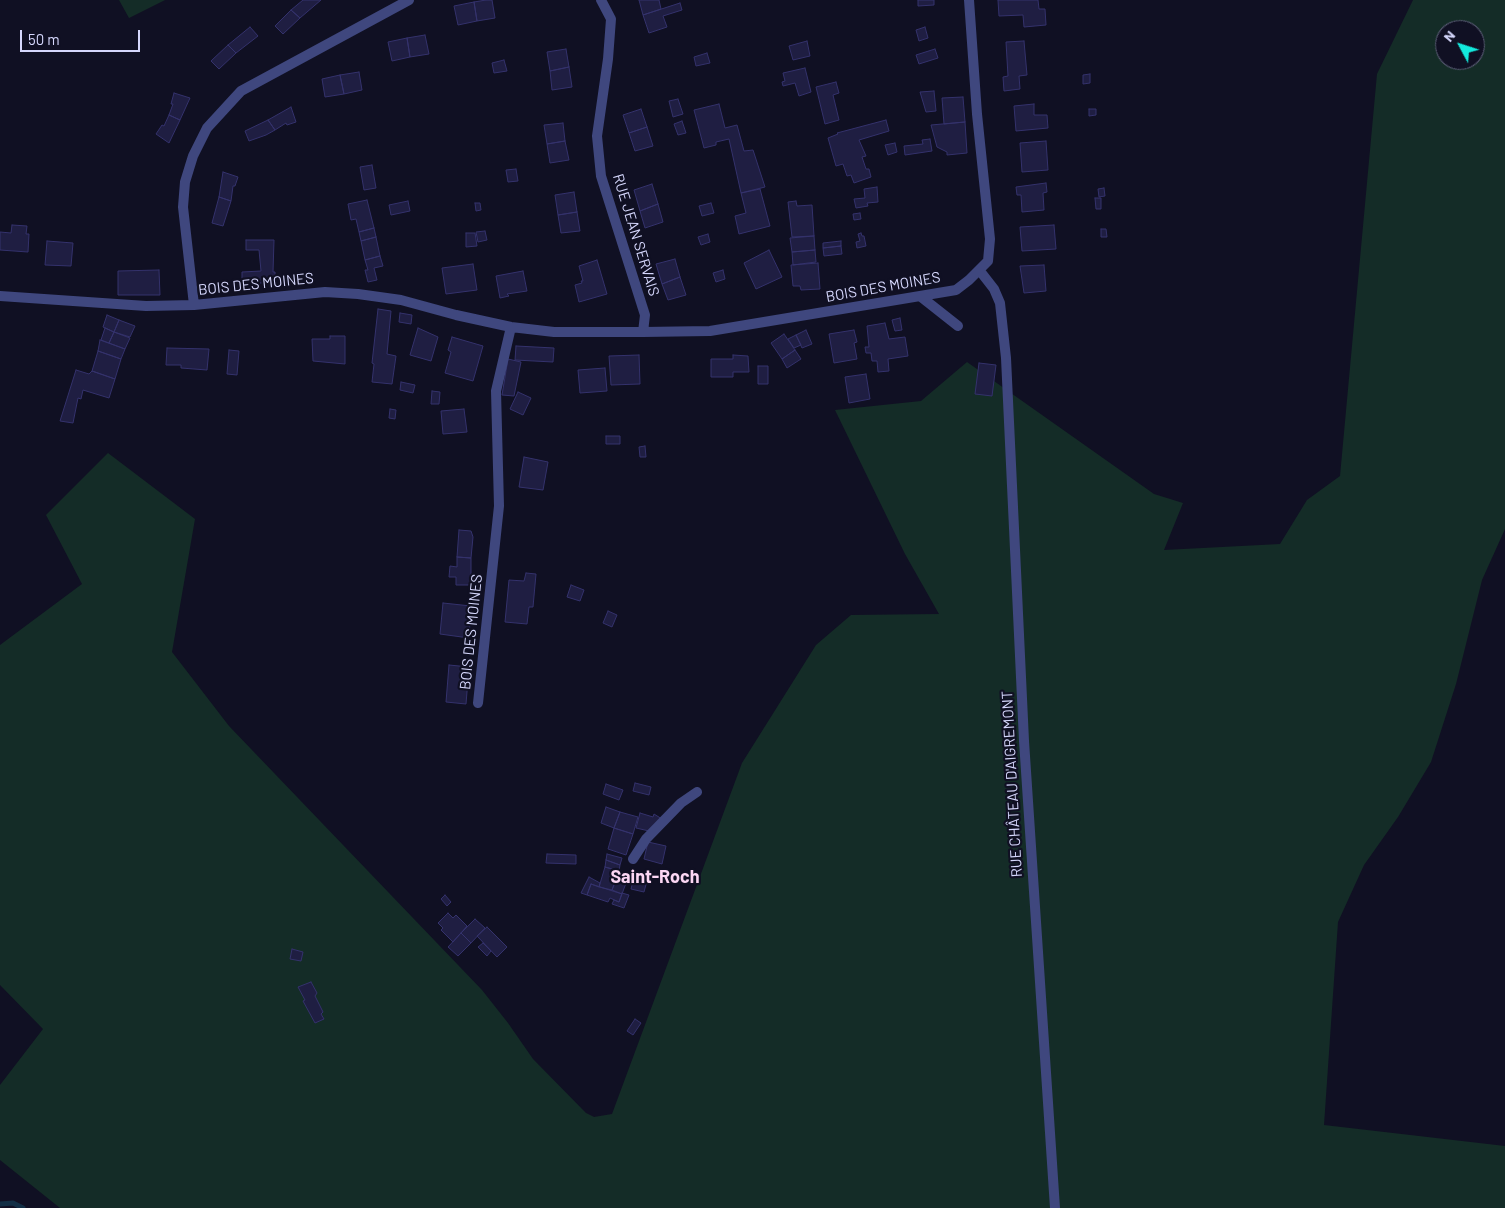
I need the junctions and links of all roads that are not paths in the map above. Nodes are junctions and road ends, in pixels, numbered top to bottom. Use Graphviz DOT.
graph roads {
  1 [pos="408,0"];
  2 [pos="601,0"];
  3 [pos="969,0"];
  4 [pos="980,271"];
  5 [pos="0,296"];
  6 [pos="920,296"];
  7 [pos="194,305"];
  8 [pos="958,326"];
  9 [pos="511,327"];
  10 [pos="643,332"];
  11 [pos="478,703"];
  12 [pos="696,792"];
  13 [pos="634,859"];
  14 [pos="1056,1208"];
  1 -- 7 [label="street"];
  2 -- 10 [label="street, RUE JEAN SERVAIS"];
  3 -- 4 [label="street, BOIS DES MOINES"];
  4 -- 6 [label="street, BOIS DES MOINES"];
  4 -- 14 [label="street, RUE CHÂTEAU D'AIGREMONT"];
  5 -- 7 [label="street, BOIS DES MOINES"];
  6 -- 8 [label="street"];
  6 -- 10 [label="street, BOIS DES MOINES"];
  7 -- 9 [label="street, BOIS DES MOINES"];
  9 -- 10 [label="street, BOIS DES MOINES"];
  9 -- 11 [label="street, BOIS DES MOINES"];
  12 -- 13 [label="street"];
}
